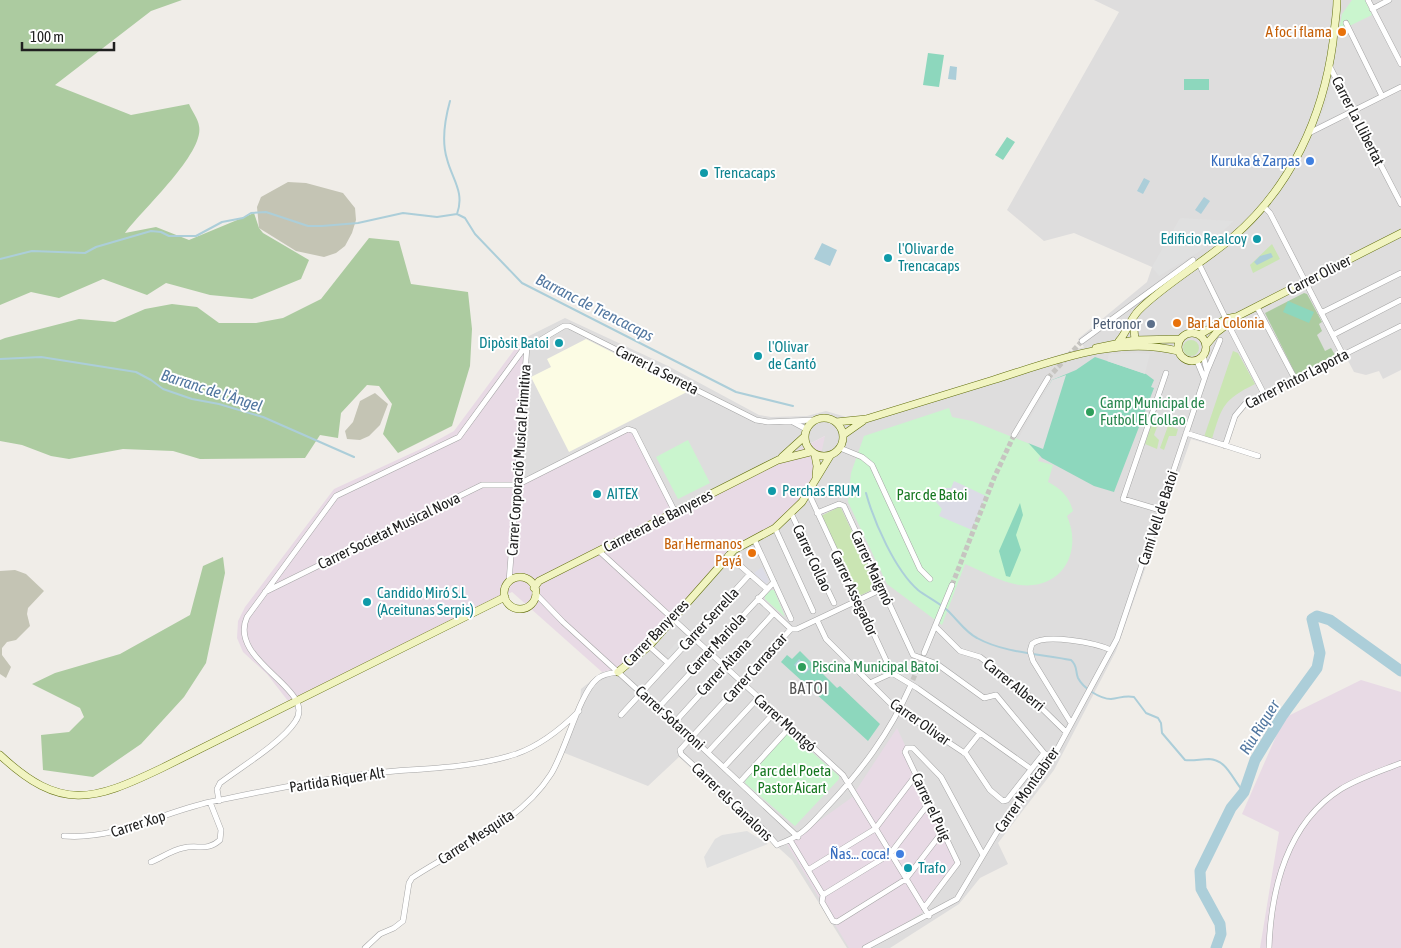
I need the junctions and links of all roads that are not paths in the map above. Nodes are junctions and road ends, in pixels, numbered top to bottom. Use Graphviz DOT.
graph roads {
  1 [pos="1337,0"];
  2 [pos="1368,0"];
  3 [pos="1389,0"];
  4 [pos="1372,9"];
  5 [pos="1346,23"];
  6 [pos="1401,64"];
  7 [pos="1329,65"];
  8 [pos="1401,87"];
  9 [pos="1382,96"];
  10 [pos="1354,111"];
  11 [pos="1309,133"];
  12 [pos="1401,204"];
  13 [pos="1264,207"];
  14 [pos="1401,233"];
  15 [pos="1196,262"];
  16 [pos="1401,273"];
  17 [pos="1305,282"];
  18 [pos="1401,300"];
  19 [pos="1257,307"];
  20 [pos="1322,313"];
  21 [pos="1133,319"];
  22 [pos="1227,322"];
  23 [pos="1401,326"];
  24 [pos="1199,335"];
  25 [pos="1333,335"];
  26 [pos="1180,339"];
  27 [pos="1135,340"];
  28 [pos="1220,340"];
  29 [pos="1082,341"];
  30 [pos="1118,341"];
  31 [pos="1206,345"];
  32 [pos="528,346"];
  33 [pos="1178,351"];
  34 [pos="1204,355"];
  35 [pos="1343,355"];
  36 [pos="1065,358"];
  37 [pos="1197,361"];
  38 [pos="1207,371"];
  39 [pos="1166,373"];
  40 [pos="1048,378"];
  41 [pos="1204,380"];
  42 [pos="1295,380"];
  43 [pos="1264,394"];
  44 [pos="866,419"];
  45 [pos="814,420"];
  46 [pos="790,421"];
  47 [pos="836,422"];
  48 [pos="805,433"];
  49 [pos="1186,433"];
  50 [pos="1014,434"];
  51 [pos="843,435"];
  52 [pos="1225,446"];
  53 [pos="840,448"];
  54 [pos="813,453"];
  55 [pos="830,456"];
  56 [pos="1258,456"];
  57 [pos="778,460"];
  58 [pos="815,481"];
  59 [pos="517,485"];
  60 [pos="810,497"];
  61 [pos="1160,510"];
  62 [pos="675,512"];
  63 [pos="791,513"];
  64 [pos="818,513"];
  65 [pos="774,528"];
  66 [pos="754,539"];
  67 [pos="599,551"];
  68 [pos="728,555"];
  69 [pos="750,574"];
  70 [pos="512,578"];
  71 [pos="930,579"];
  72 [pos="530,581"];
  73 [pos="540,582"];
  74 [pos="774,582"];
  75 [pos="952,585"];
  76 [pos="767,589"];
  77 [pos="882,589"];
  78 [pos="265,593"];
  79 [pos="536,596"];
  80 [pos="758,598"];
  81 [pos="858,600"];
  82 [pos="504,601"];
  83 [pos="834,603"];
  84 [pos="813,611"];
  85 [pos="774,613"];
  86 [pos="791,619"];
  87 [pos="671,620"];
  88 [pos="817,620"];
  89 [pos="935,626"];
  90 [pos="791,629"];
  91 [pos="691,638"];
  92 [pos="648,646"];
  93 [pos="1111,650"];
  94 [pos="708,652"];
  95 [pos="924,653"];
  96 [pos="1108,656"];
  97 [pos="668,663"];
  98 [pos="724,667"];
  99 [pos="618,672"];
  100 [pos="892,673"];
  101 [pos="741,683"];
  102 [pos="870,683"];
  103 [pos="910,687"];
  104 [pos="641,693"];
  105 [pos="758,698"];
  106 [pos="297,700"];
  107 [pos="659,707"];
  108 [pos="900,710"];
  109 [pos="579,711"];
  110 [pos="774,713"];
  111 [pos="621,715"];
  112 [pos="675,722"];
  113 [pos="1071,723"];
  114 [pos="790,727"];
  115 [pos="980,732"];
  116 [pos="1066,732"];
  117 [pos="692,737"];
  118 [pos="708,752"];
  119 [pos="964,753"];
  120 [pos="1044,753"];
  121 [pos="0,755"];
  122 [pos="1052,758"];
  123 [pos="1401,763"];
  124 [pos="724,767"];
  125 [pos="455,768"];
  126 [pos="1031,769"];
  127 [pos="916,775"];
  128 [pos="740,782"];
  129 [pos="849,784"];
  130 [pos="219,801"];
  131 [pos="1005,801"];
  132 [pos="210,802"];
  133 [pos="929,803"];
  134 [pos="874,829"];
  135 [pos="943,832"];
  136 [pos="64,836"];
  137 [pos="798,837"];
  138 [pos="790,840"];
  139 [pos="890,854"];
  140 [pos="983,856"];
  141 [pos="150,862"];
  142 [pos="808,870"];
  143 [pos="906,879"];
  144 [pos="824,895"];
  145 [pos="924,908"];
  146 [pos="929,916"];
  147 [pos="365,948"];
  148 [pos="865,948"];
  149 [pos="1269,948"];
  1 -- 7 [label="main road"];
  2 -- 4 [label="street"];
  3 -- 4 [label="street"];
  4 -- 6 [label="street"];
  5 -- 9 [label="street"];
  7 -- 10 [label="street, Carrer La Llibertat"];
  7 -- 11 [label="main road"];
  8 -- 9 [label="street"];
  9 -- 10 [label="street"];
  10 -- 11 [label="street"];
  10 -- 12 [label="street, Carrer La Llibertat"];
  11 -- 13 [label="main road"];
  13 -- 15 [label="main road"];
  13 -- 17 [label="street"];
  14 -- 17 [label="main road, Carrer Oliver"];
  15 -- 21 [label="main road"];
  15 -- 22 [label="street"];
  15 -- 29 [label="street"];
  16 -- 20 [label="street"];
  17 -- 19 [label="main road, Carrer Oliver"];
  17 -- 20 [label="street"];
  18 -- 25 [label="street"];
  19 -- 22 [label="main road, Carrer Oliver"];
  19 -- 42 [label="street"];
  20 -- 25 [label="street"];
  21 -- 27 [label="main road"];
  21 -- 30 [label="main road"];
  22 -- 24 [label="main road, Carrer Oliver"];
  22 -- 31 [label="main road"];
  22 -- 43 [label="street"];
  23 -- 35 [label="street, Carrer Pintor Laporta"];
  24 -- 26 [label="main road"];
  24 -- 31 [label="main road"];
  25 -- 35 [label="street"];
  26 -- 27 [label="main road"];
  26 -- 33 [label="main road"];
  27 -- 30 [label="main road"];
  28 -- 38 [label="street, Camí Vell de Batoi"];
  30 -- 36 [label="main road"];
  31 -- 34 [label="main road"];
  32 -- 46 [label="street, Carrer La Serreta"];
  32 -- 59 [label="street, Carrer Corporació Musical Primitiva"];
  32 -- 78 [label="street"];
  33 -- 36 [label="main road"];
  33 -- 37 [label="main road"];
  34 -- 37 [label="main road"];
  34 -- 38 [label="street, Camí Vell de Batoi"];
  35 -- 42 [label="street, Carrer Pintor Laporta"];
  36 -- 44 [label="main road"];
  37 -- 41 [label="street"];
  38 -- 41 [label="street, Camí Vell de Batoi"];
  39 -- 61 [label="street"];
  40 -- 50 [label="street"];
  41 -- 49 [label="street, Camí Vell de Batoi"];
  42 -- 43 [label="street, Carrer Pintor Laporta"];
  43 -- 52 [label="street, Carrer Pintor Laporta"];
  44 -- 47 [label="main road"];
  44 -- 51 [label="main road"];
  45 -- 46 [label="street, Carrer La Serreta"];
  45 -- 47 [label="main road"];
  45 -- 48 [label="main road"];
  46 -- 48 [label="street, Carrer La Serreta"];
  47 -- 51 [label="main road"];
  48 -- 54 [label="main road"];
  48 -- 57 [label="main road, Carretera de Banyeres"];
  49 -- 52 [label="street"];
  49 -- 61 [label="street, Camí Vell de Batoi"];
  51 -- 53 [label="main road"];
  52 -- 56 [label="street"];
  53 -- 55 [label="main road"];
  53 -- 71 [label="street"];
  54 -- 55 [label="main road"];
  54 -- 57 [label="main road, Carretera de Banyeres"];
  54 -- 58 [label="main road, Carrer Banyeres"];
  55 -- 58 [label="main road, Carrer Banyeres"];
  57 -- 62 [label="main road, Carretera de Banyeres"];
  58 -- 60 [label="main road, Carrer Banyeres"];
  59 -- 62 [label="street"];
  59 -- 70 [label="street, Carrer Corporació Musical Primitiva"];
  59 -- 78 [label="street, Carrer Societat Musical Nova"];
  60 -- 63 [label="main road, Carrer Banyeres"];
  60 -- 64 [label="street, Carrer Assegador"];
  61 -- 93 [label="street, Camí Vell de Batoi"];
  62 -- 67 [label="main road, Carretera de Banyeres"];
  63 -- 65 [label="main road, Carrer Banyeres"];
  63 -- 83 [label="street, Carrer Collao"];
  64 -- 77 [label="street, Carrer Maigmó"];
  64 -- 81 [label="street, Carrer Assegador"];
  65 -- 66 [label="main road, Carrer Banyeres"];
  65 -- 84 [label="street"];
  66 -- 68 [label="main road, Carrer Banyeres"];
  66 -- 74 [label="street"];
  67 -- 73 [label="main road, Carretera de Banyeres"];
  67 -- 87 [label="street, Carrer Montgó"];
  68 -- 69 [label="street, Carrer Serrella"];
  68 -- 87 [label="main road, Carrer Banyeres"];
  69 -- 76 [label="street, Carrer Serrella"];
  69 -- 91 [label="street, Carrer Serrella"];
  70 -- 72 [label="main road"];
  70 -- 82 [label="main road"];
  72 -- 73 [label="main road"];
  72 -- 79 [label="main road"];
  73 -- 79 [label="main road, Carretera de Banyeres"];
  74 -- 76 [label="street, Carrer Mariola"];
  74 -- 86 [label="street"];
  75 -- 89 [label="street"];
  76 -- 80 [label="street, Carrer Mariola"];
  77 -- 81 [label="street, Carrer Carrascar"];
  77 -- 120 [label="street, Carrer Maigmó"];
  78 -- 106 [label="street"];
  79 -- 82 [label="main road"];
  79 -- 99 [label="street, Carrer Sotarroni"];
  80 -- 85 [label="street"];
  80 -- 94 [label="street, Carrer Mariola"];
  81 -- 88 [label="street, Carrer Carrascar"];
  81 -- 100 [label="street, Carrer Assegador"];
  82 -- 106 [label="main road"];
  85 -- 90 [label="street"];
  85 -- 98 [label="street, Carrer Aitana"];
  87 -- 91 [label="street, Carrer Montgó"];
  87 -- 92 [label="main road, Carrer Banyeres"];
  88 -- 90 [label="street, Carrer Carrascar"];
  88 -- 102 [label="street, Carrer Olivar"];
  89 -- 95 [label="street"];
  89 -- 116 [label="street, Carrer Alberri"];
  90 -- 101 [label="street, Carrer Carrascar"];
  91 -- 94 [label="street, Carrer Montgó"];
  91 -- 97 [label="street, Carrer Serrella"];
  92 -- 97 [label="street, Carrer Serrella"];
  92 -- 99 [label="main road, Carrer Banyeres"];
  93 -- 96 [label="street, Camí Vell de Batoi"];
  93 -- 113 [label="street"];
  94 -- 98 [label="street, Carrer Montgó"];
  94 -- 107 [label="street, Carrer Mariola"];
  96 -- 113 [label="street, Carrer Montcabrer"];
  97 -- 104 [label="street, Carrer Serrella"];
  98 -- 101 [label="street, Carrer Montgó"];
  98 -- 112 [label="street, Carrer Aitana"];
  99 -- 104 [label="street, Carrer Sotarroni"];
  99 -- 109 [label="street, Carrer Banyeres"];
  100 -- 102 [label="street"];
  100 -- 115 [label="street"];
  101 -- 105 [label="street, Carrer Montgó"];
  101 -- 117 [label="street, Carrer Carrascar"];
  102 -- 108 [label="street, Carrer Olivar"];
  103 -- 108 [label="street"];
  104 -- 107 [label="street, Carrer Sotarroni"];
  104 -- 111 [label="street, Carrer Serrella"];
  105 -- 110 [label="street, Carrer Montgó"];
  105 -- 118 [label="street"];
  106 -- 121 [label="main road"];
  106 -- 130 [label="street"];
  107 -- 112 [label="street, Carrer Sotarroni"];
  108 -- 119 [label="street, Carrer Olivar"];
  108 -- 129 [label="street"];
  109 -- 125 [label="street, Carrer Banyeres"];
  109 -- 147 [label="street, Carrer Mesquita"];
  110 -- 114 [label="street, Carrer Montgó"];
  110 -- 124 [label="street"];
  112 -- 117 [label="street, Carrer Sotarroni"];
  113 -- 116 [label="street, Carrer Montcabrer"];
  114 -- 128 [label="street"];
  114 -- 129 [label="street, Carrer Montgó"];
  115 -- 119 [label="street"];
  115 -- 126 [label="street"];
  116 -- 122 [label="street, Carrer Montcabrer"];
  117 -- 118 [label="street, Carrer Sotarroni"];
  117 -- 138 [label="street, Carrer els Canalons"];
  118 -- 124 [label="street, Carrer Sotarroni"];
  119 -- 131 [label="street, Carrer Olivar"];
  120 -- 122 [label="street"];
  120 -- 126 [label="street, Carrer Montcabrer"];
  122 -- 140 [label="street, Carrer Montcabrer"];
  123 -- 149 [label="street"];
  124 -- 128 [label="street, Carrer Sotarroni"];
  125 -- 130 [label="street, Partida Riquer Alt"];
  126 -- 131 [label="street, Carrer Montcabrer"];
  127 -- 133 [label="street, Carrer el Puig"];
  127 -- 134 [label="street"];
  127 -- 140 [label="street, Carrer el Puig"];
  128 -- 137 [label="street, Carrer Sotarroni"];
  129 -- 134 [label="street, Carrer Montgó"];
  129 -- 137 [label="street"];
  130 -- 132 [label="street, Partida Riquer Alt"];
  132 -- 136 [label="street, Carrer Xop"];
  132 -- 141 [label="street"];
  133 -- 135 [label="street, Carrer el Puig"];
  133 -- 139 [label="street"];
  134 -- 139 [label="street, Carrer Montgó"];
  134 -- 142 [label="street"];
  135 -- 143 [label="street"];
  135 -- 145 [label="street, Carrer el Puig"];
  137 -- 138 [label="street"];
  138 -- 142 [label="street"];
  139 -- 143 [label="street, Carrer Montgó"];
  139 -- 144 [label="street"];
  140 -- 146 [label="street, Carrer Montcabrer"];
  142 -- 144 [label="street"];
  143 -- 144 [label="street"];
  143 -- 145 [label="street, Carrer Montgó"];
  145 -- 146 [label="street, Carrer Montgó"];
  146 -- 148 [label="street, Carrer Montcabrer"];
}
